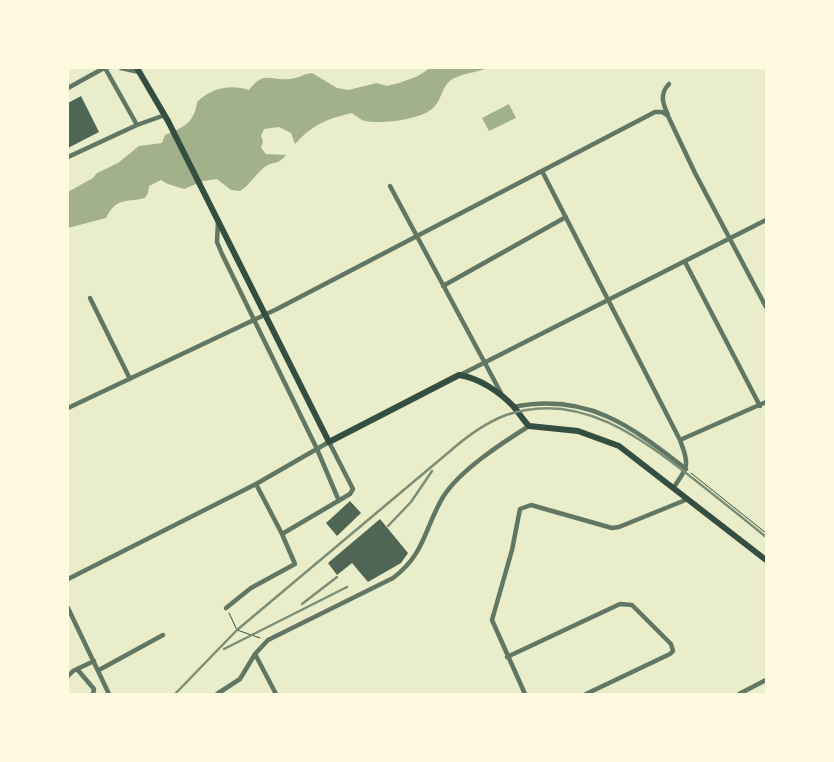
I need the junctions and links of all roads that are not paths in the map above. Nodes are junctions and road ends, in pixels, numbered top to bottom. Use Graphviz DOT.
graph roads {
  1 [pos="104,68"];
  2 [pos="121,68"];
  3 [pos="139,69"];
  4 [pos="669,84"];
  5 [pos="68,88"];
  6 [pos="668,116"];
  7 [pos="166,118"];
  8 [pos="137,125"];
  9 [pos="68,158"];
  10 [pos="542,171"];
  11 [pos="390,186"];
  12 [pos="566,217"];
  13 [pos="218,220"];
  14 [pos="766,220"];
  15 [pos="417,237"];
  16 [pos="731,238"];
  17 [pos="685,262"];
  18 [pos="443,286"];
  19 [pos="90,298"];
  20 [pos="608,300"];
  21 [pos="766,307"];
  22 [pos="265,314"];
  23 [pos="254,320"];
  24 [pos="484,363"];
  25 [pos="459,375"];
  26 [pos="130,379"];
  27 [pos="503,397"];
  28 [pos="766,402"];
  29 [pos="760,406"];
  30 [pos="513,407"];
  31 [pos="68,408"];
  32 [pos="529,426"];
  33 [pos="680,440"];
  34 [pos="329,442"];
  35 [pos="317,449"];
  36 [pos="686,469"];
  37 [pos="256,484"];
  38 [pos="674,487"];
  39 [pos="688,499"];
  40 [pos="338,501"];
  41 [pos="282,534"];
  42 [pos="766,560"];
  43 [pos="68,579"];
  44 [pos="68,608"];
  45 [pos="226,608"];
  46 [pos="163,635"];
  47 [pos="255,654"];
  48 [pos="507,657"];
  49 [pos="94,661"];
  50 [pos="77,669"];
  51 [pos="99,670"];
  52 [pos="68,676"];
  53 [pos="766,680"];
  54 [pos="93,694"];
  55 [pos="109,694"];
  56 [pos="217,694"];
  57 [pos="276,694"];
  58 [pos="525,694"];
  59 [pos="586,694"];
  60 [pos="739,694"];
  1 -- 5 [label="street"];
  1 -- 8 [label="street"];
  2 -- 3 [label="street"];
  3 -- 7 [label="main road"];
  4 -- 6 [label="street"];
  6 -- 10 [label="street"];
  6 -- 16 [label="street"];
  7 -- 8 [label="street"];
  7 -- 13 [label="main road"];
  8 -- 9 [label="street"];
  10 -- 12 [label="street"];
  10 -- 15 [label="street"];
  11 -- 15 [label="street"];
  12 -- 18 [label="street"];
  12 -- 20 [label="street"];
  13 -- 22 [label="main road"];
  13 -- 23 [label="street"];
  14 -- 16 [label="street"];
  15 -- 18 [label="street"];
  15 -- 22 [label="street"];
  16 -- 17 [label="street"];
  16 -- 21 [label="street"];
  17 -- 20 [label="street"];
  17 -- 29 [label="street"];
  18 -- 24 [label="street"];
  19 -- 26 [label="street"];
  20 -- 24 [label="street"];
  20 -- 33 [label="street"];
  22 -- 23 [label="street"];
  22 -- 34 [label="main road"];
  23 -- 26 [label="street"];
  23 -- 35 [label="street"];
  24 -- 25 [label="street"];
  24 -- 27 [label="street"];
  25 -- 27 [label="main road"];
  25 -- 34 [label="main road"];
  26 -- 31 [label="street"];
  27 -- 30 [label="main road"];
  28 -- 29 [label="street"];
  29 -- 33 [label="street"];
  30 -- 32 [label="main road"];
  30 -- 36 [label="street"];
  32 -- 38 [label="main road"];
  32 -- 47 [label="street"];
  33 -- 36 [label="street"];
  34 -- 35 [label="street"];
  34 -- 40 [label="street"];
  35 -- 37 [label="street"];
  35 -- 40 [label="street"];
  36 -- 38 [label="street"];
  37 -- 41 [label="street"];
  37 -- 43 [label="street"];
  38 -- 39 [label="main road"];
  39 -- 42 [label="main road"];
  39 -- 48 [label="street"];
  40 -- 41 [label="street"];
  41 -- 45 [label="street"];
  44 -- 49 [label="street"];
  46 -- 51 [label="street"];
  47 -- 56 [label="street"];
  47 -- 57 [label="street"];
  48 -- 58 [label="street"];
  48 -- 59 [label="street"];
  49 -- 50 [label="street"];
  49 -- 51 [label="street"];
  50 -- 52 [label="street"];
  50 -- 54 [label="street"];
  51 -- 55 [label="street"];
  53 -- 60 [label="street"];
}
